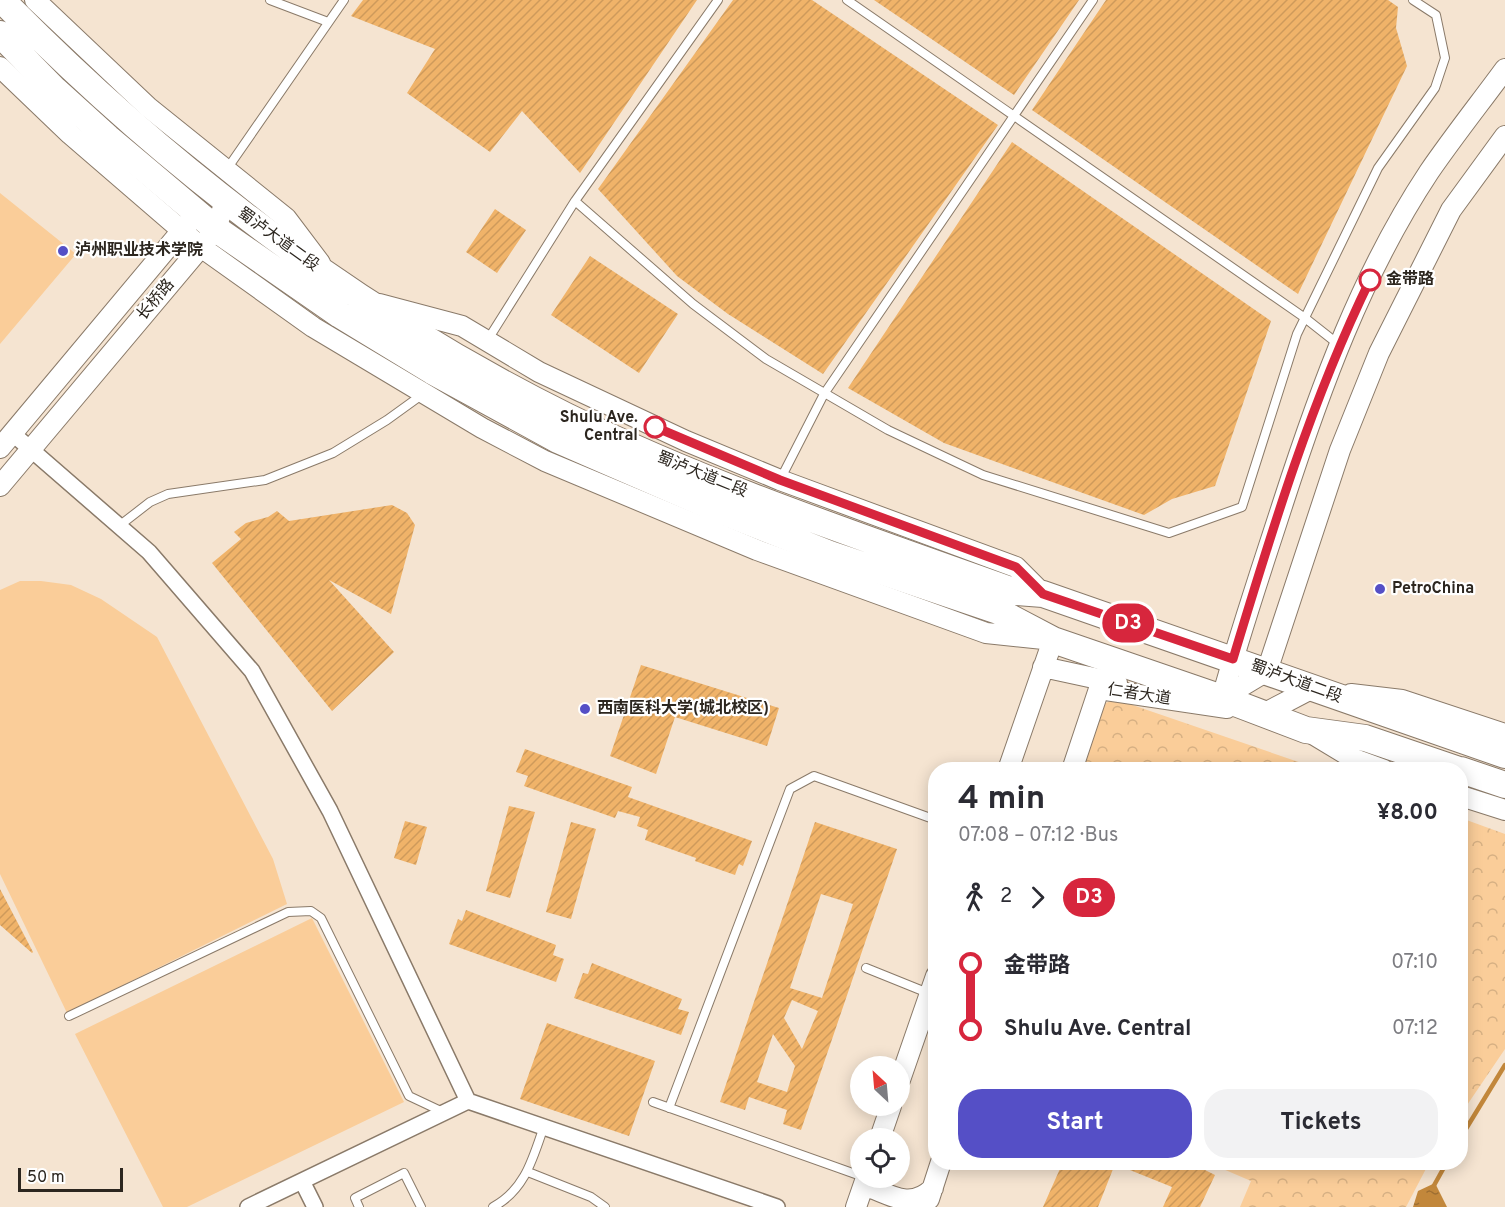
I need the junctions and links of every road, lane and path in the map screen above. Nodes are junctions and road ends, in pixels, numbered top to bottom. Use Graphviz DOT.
graph roads {
  1 [pos="2,0"];
  2 [pos="35,0"];
  3 [pos="270,0"];
  4 [pos="344,0"];
  5 [pos="718,0"];
  6 [pos="847,0"];
  7 [pos="1093,0"];
  8 [pos="1413,0"];
  9 [pos="328,22"];
  10 [pos="0,34"];
  11 [pos="0,67"];
  12 [pos="1505,69"];
  13 [pos="1012,116"];
  14 [pos="1505,136"];
  15 [pos="226,171"];
  16 [pos="225,201"];
  17 [pos="575,201"];
  18 [pos="199,230"];
  19 [pos="332,280"];
  20 [pos="360,299"];
  21 [pos="1305,318"];
  22 [pos="487,341"];
  23 [pos="1339,345"];
  24 [pos="423,394"];
  25 [pos="824,394"];
  26 [pos="6,440"];
  27 [pos="32,448"];
  28 [pos="780,480"];
  29 [pos="0,486"];
  30 [pos="119,526"];
  31 [pos="1043,594"];
  32 [pos="1077,606"];
  33 [pos="1058,642"];
  34 [pos="1233,659"];
  35 [pos="1043,667"];
  36 [pos="1267,671"];
  37 [pos="1313,688"];
  38 [pos="1222,698"];
  39 [pos="1374,710"];
  40 [pos="1263,714"];
  41 [pos="1306,730"];
  42 [pos="1505,734"];
  43 [pos="1365,738"];
  44 [pos="1505,755"];
  45 [pos="1011,762"];
  46 [pos="1075,762"];
  47 [pos="1362,762"];
  48 [pos="1436,762"];
  49 [pos="1468,773"];
  50 [pos="1505,785"];
  51 [pos="1468,797"];
  52 [pos="1505,810"];
  53 [pos="928,817"];
  54 [pos="866,968"];
  55 [pos="928,984"];
  56 [pos="928,999"];
  57 [pos="69,1016"];
  58 [pos="908,1056"];
  59 [pos="468,1101"];
  60 [pos="653,1102"];
  61 [pos="669,1108"];
  62 [pos="444,1113"];
  63 [pos="544,1126"];
  64 [pos="938,1170"];
  65 [pos="528,1172"];
  66 [pos="850,1172"];
  67 [pos="302,1181"];
  68 [pos="864,1188"];
  69 [pos="873,1188"];
  70 [pos="929,1198"];
  71 [pos="248,1207"];
  72 [pos="315,1207"];
  73 [pos="359,1207"];
  74 [pos="421,1207"];
  75 [pos="493,1207"];
  76 [pos="605,1207"];
  77 [pos="777,1207"];
  78 [pos="856,1207"];
  1 -- 16 [label="highway, 蜀泸大道二段"];
  2 -- 15 [label="street"];
  3 -- 9 [label="lane"];
  4 -- 9 [label="lane"];
  5 -- 17 [label="lane"];
  6 -- 13 [label="lane"];
  7 -- 13 [label="lane"];
  8 -- 21 [label="lane"];
  9 -- 15 [label="lane"];
  10 -- 18 [label="highway, 蜀泸大道二段"];
  11 -- 18 [label="street"];
  12 -- 23 [label="street"];
  13 -- 21 [label="lane"];
  13 -- 25 [label="lane"];
  14 -- 36 [label="street"];
  15 -- 19 [label="street"];
  16 -- 18 [label="street, 长桥路"];
  16 -- 19 [label="highway, 蜀泸大道二段"];
  17 -- 22 [label="lane"];
  17 -- 25 [label="lane"];
  18 -- 24 [label="street"];
  18 -- 26 [label="street, 长桥路"];
  18 -- 27 [label="street, 长桥路"];
  18 -- 33 [label="highway, 蜀泸大道二段"];
  19 -- 20 [label="highway, 蜀泸大道二段"];
  20 -- 22 [label="street"];
  20 -- 31 [label="highway, 蜀泸大道二段"];
  21 -- 23 [label="lane"];
  21 -- 25 [label="lane"];
  22 -- 28 [label="street"];
  23 -- 34 [label="street"];
  24 -- 30 [label="lane"];
  24 -- 33 [label="street"];
  25 -- 28 [label="lane"];
  26 -- 27 [label="street"];
  27 -- 29 [label="street, 长桥路"];
  27 -- 30 [label="street"];
  28 -- 31 [label="street"];
  30 -- 59 [label="street"];
  31 -- 32 [label="highway, 蜀泸大道二段"];
  32 -- 33 [label="highway"];
  32 -- 34 [label="highway, 蜀泸大道二段"];
  33 -- 35 [label="street"];
  33 -- 38 [label="highway, 蜀泸大道二段"];
  34 -- 36 [label="highway, 蜀泸大道二段"];
  34 -- 38 [label="street"];
  35 -- 40 [label="street, 仁者大道"];
  35 -- 45 [label="street"];
  36 -- 37 [label="highway, 蜀泸大道二段"];
  36 -- 38 [label="street"];
  37 -- 39 [label="highway, 蜀泸大道二段"];
  37 -- 40 [label="street"];
  37 -- 42 [label="street"];
  38 -- 40 [label="highway, 蜀泸大道二段"];
  39 -- 43 [label="highway"];
  39 -- 44 [label="highway, 蜀泸大道二段"];
  40 -- 41 [label="highway, 蜀泸大道二段"];
  40 -- 46 [label="street, 仁者大道"];
  41 -- 43 [label="highway, 蜀泸大道二段"];
  41 -- 47 [label="street"];
  43 -- 48 [label="highway, 蜀泸大道二段"];
  49 -- 50 [label="highway, 蜀泸大道二段"];
  51 -- 52 [label="street"];
  53 -- 61 [label="lane"];
  54 -- 55 [label="lane"];
  56 -- 58 [label="street"];
  57 -- 62 [label="lane"];
  59 -- 62 [label="street"];
  59 -- 63 [label="street"];
  60 -- 61 [label="lane"];
  61 -- 66 [label="lane"];
  62 -- 67 [label="street"];
  63 -- 65 [label="lane"];
  63 -- 77 [label="street"];
  64 -- 70 [label="street"];
  65 -- 75 [label="lane"];
  65 -- 76 [label="lane"];
  67 -- 71 [label="street"];
  67 -- 72 [label="street"];
  68 -- 78 [label="street"];
  69 -- 70 [label="street"];
  73 -- 74 [label="lane"];
}
